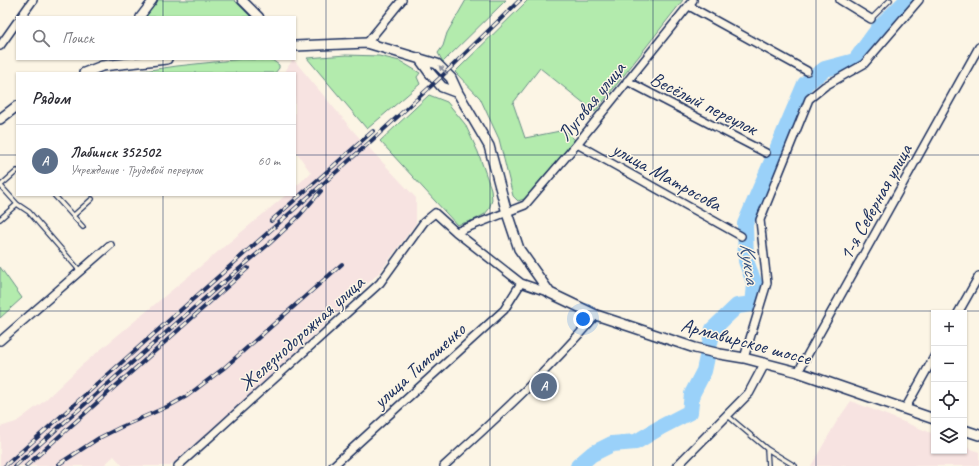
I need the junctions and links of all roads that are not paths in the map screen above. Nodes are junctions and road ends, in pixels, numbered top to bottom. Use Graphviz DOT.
graph roads {
  1 [pos="33,0"];
  2 [pos="153,0"];
  3 [pos="242,0"];
  4 [pos="402,0"];
  5 [pos="840,0"];
  6 [pos="890,0"];
  7 [pos="919,0"];
  8 [pos="691,3"];
  9 [pos="22,16"];
  10 [pos="141,16"];
  11 [pos="258,16"];
  12 [pos="871,19"];
  13 [pos="16,23"];
  14 [pos="367,43"];
  15 [pos="0,46"];
  16 [pos="296,46"];
  17 [pos="979,47"];
  18 [pos="146,60"];
  19 [pos="105,62"];
  20 [pos="807,71"];
  21 [pos="86,72"];
  22 [pos="627,81"];
  23 [pos="16,107"];
  24 [pos="0,119"];
  25 [pos="577,144"];
  26 [pos="766,153"];
  27 [pos="16,171"];
  28 [pos="0,186"];
  29 [pos="55,196"];
  30 [pos="92,199"];
  31 [pos="17,204"];
  32 [pos="435,213"];
  33 [pos="507,213"];
  34 [pos="73,216"];
  35 [pos="0,219"];
  36 [pos="83,227"];
  37 [pos="456,232"];
  38 [pos="741,236"];
  39 [pos="110,245"];
  40 [pos="80,271"];
  41 [pos="979,276"];
  42 [pos="521,283"];
  43 [pos="550,293"];
  44 [pos="960,310"];
  45 [pos="596,315"];
  46 [pos="0,342"];
  47 [pos="744,358"];
  48 [pos="931,362"];
  49 [pos="764,364"];
  50 [pos="798,372"];
  51 [pos="905,409"];
  52 [pos="727,415"];
  53 [pos="931,418"];
  54 [pos="967,431"];
  55 [pos="979,435"];
  56 [pos="767,449"];
  57 [pos="178,466"];
  58 [pos="333,466"];
  59 [pos="444,466"];
  60 [pos="677,466"];
  61 [pos="768,466"];
  62 [pos="796,466"];
  1 -- 9 [label="street"];
  2 -- 10 [label="street"];
  3 -- 11 [label="street"];
  4 -- 14 [label="street"];
  5 -- 12 [label="street"];
  6 -- 12 [label="lane"];
  7 -- 47 [label="street"];
  8 -- 20 [label="street"];
  8 -- 22 [label="street, Луговая улица"];
  13 -- 15 [label="street"];
  14 -- 16 [label="main road, Армавирское шоссе"];
  14 -- 33 [label="main road, Армавирское шоссе"];
  17 -- 50 [label="street, 1-я Северная улица"];
  18 -- 19 [label="main road"];
  19 -- 21 [label="main road"];
  22 -- 25 [label="street, Луговая улица"];
  22 -- 26 [label="street, Весёлый переулок"];
  23 -- 24 [label="main road"];
  25 -- 33 [label="street, Луговая улица"];
  25 -- 38 [label="street, улица Матросова"];
  27 -- 28 [label="lane"];
  28 -- 31 [label="lane"];
  29 -- 34 [label="lane"];
  30 -- 34 [label="lane"];
  31 -- 35 [label="lane"];
  31 -- 40 [label="lane"];
  32 -- 37 [label="street, Армавирское шоссе"];
  32 -- 57 [label="street, Железнодорожная улица"];
  33 -- 37 [label="street, Луговая улица"];
  33 -- 43 [label="main road, Армавирское шоссе"];
  34 -- 36 [label="lane"];
  37 -- 42 [label="street, Армавирское шоссе"];
  39 -- 40 [label="street"];
  40 -- 46 [label="street"];
  41 -- 44 [label="street"];
  42 -- 43 [label="street, Армавирское шоссе"];
  42 -- 58 [label="street, улица Тимошенко"];
  43 -- 45 [label="main road, Армавирское шоссе"];
  45 -- 47 [label="main road, Армавирское шоссе"];
  45 -- 59 [label="street"];
  47 -- 49 [label="main road, Армавирское шоссе"];
  48 -- 51 [label="street"];
  49 -- 50 [label="main road, Армавирское шоссе"];
  49 -- 52 [label="street"];
  50 -- 51 [label="main road, Армавирское шоссе"];
  51 -- 53 [label="main road, Армавирское шоссе"];
  52 -- 56 [label="lane"];
  52 -- 60 [label="street"];
  54 -- 55 [label="main road"];
  56 -- 61 [label="lane"];
  56 -- 62 [label="lane"];
}
